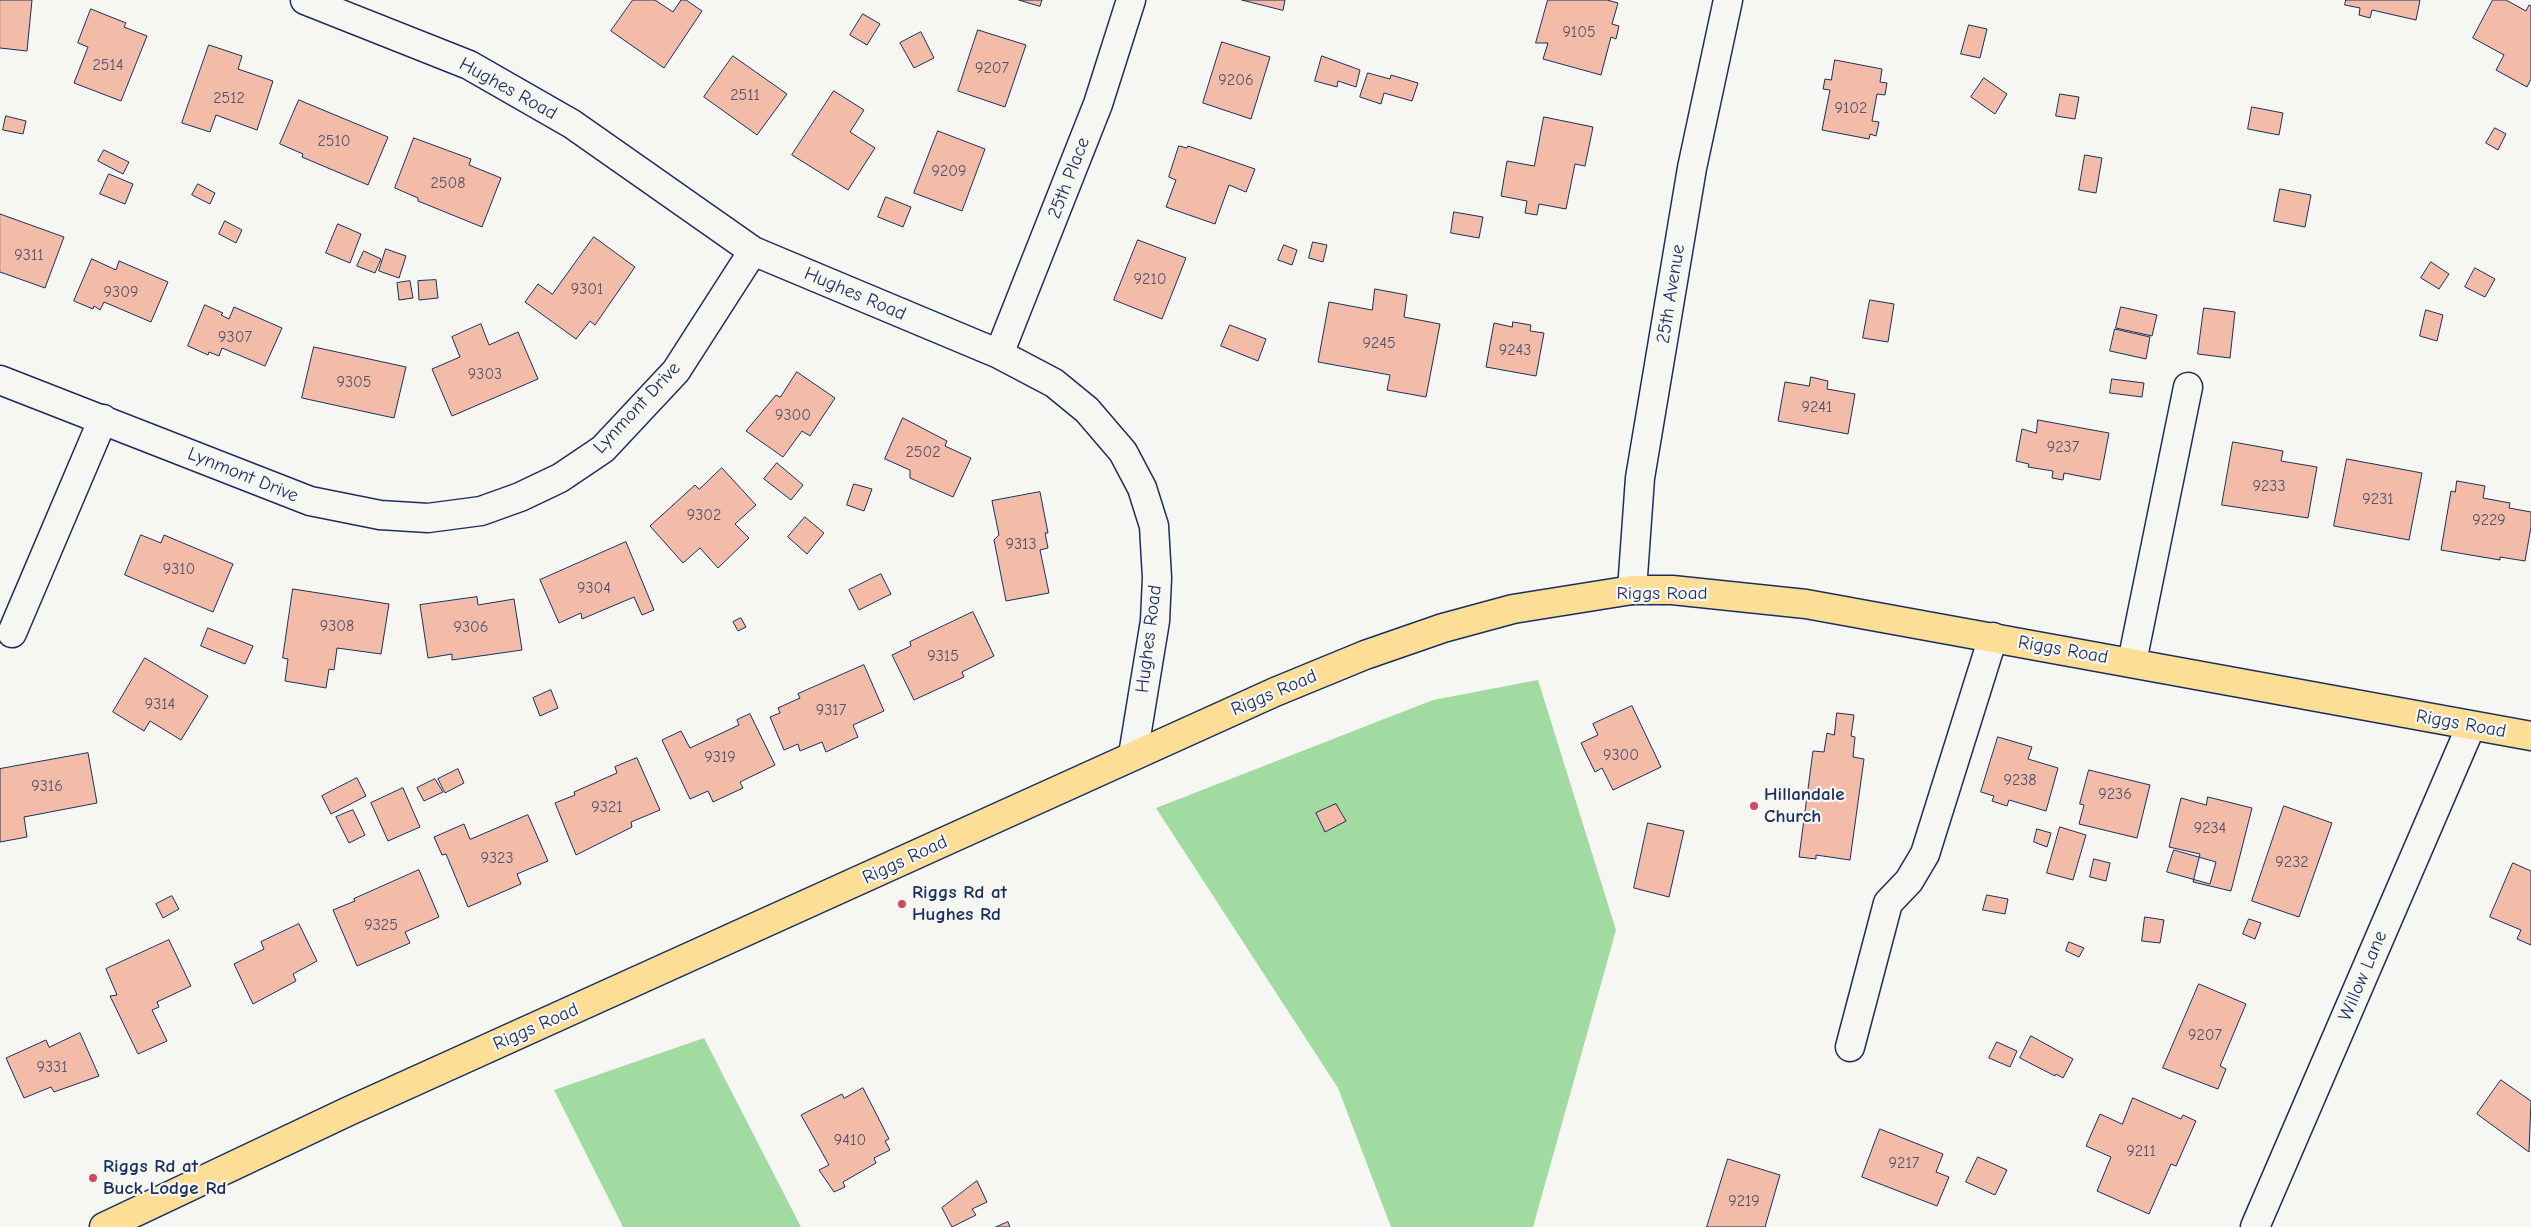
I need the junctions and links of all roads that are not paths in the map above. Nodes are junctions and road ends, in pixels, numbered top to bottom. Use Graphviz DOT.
graph roads {
  1 [pos="305,0"];
  2 [pos="1131,0"];
  3 [pos="1728,0"];
  4 [pos="753,251"];
  5 [pos="999,354"];
  6 [pos="0,380"];
  7 [pos="2188,387"];
  8 [pos="103,419"];
  9 [pos="1632,590"];
  10 [pos="12,633"];
  11 [pos="1993,637"];
  12 [pos="2132,662"];
  13 [pos="2471,726"];
  14 [pos="2531,736"];
  15 [pos="1134,755"];
  16 [pos="1850,1047"];
  17 [pos="104,1227"];
  18 [pos="2255,1227"];
  1 -- 4 [label="street, Hughes Road"];
  2 -- 5 [label="street, 25th Place"];
  3 -- 9 [label="street, 25th Avenue"];
  4 -- 5 [label="street, Hughes Road"];
  4 -- 8 [label="street, Lynmont Drive"];
  5 -- 15 [label="street, Hughes Road"];
  6 -- 8 [label="street, Lynmont Drive"];
  7 -- 12 [label="street"];
  8 -- 10 [label="street"];
  9 -- 11 [label="main road, Riggs Road"];
  9 -- 15 [label="main road, Riggs Road"];
  11 -- 12 [label="main road, Riggs Road"];
  11 -- 16 [label="street"];
  12 -- 13 [label="main road, Riggs Road"];
  13 -- 14 [label="main road, Riggs Road"];
  13 -- 18 [label="street, Willow Lane"];
  15 -- 17 [label="main road, Riggs Road"];
}
